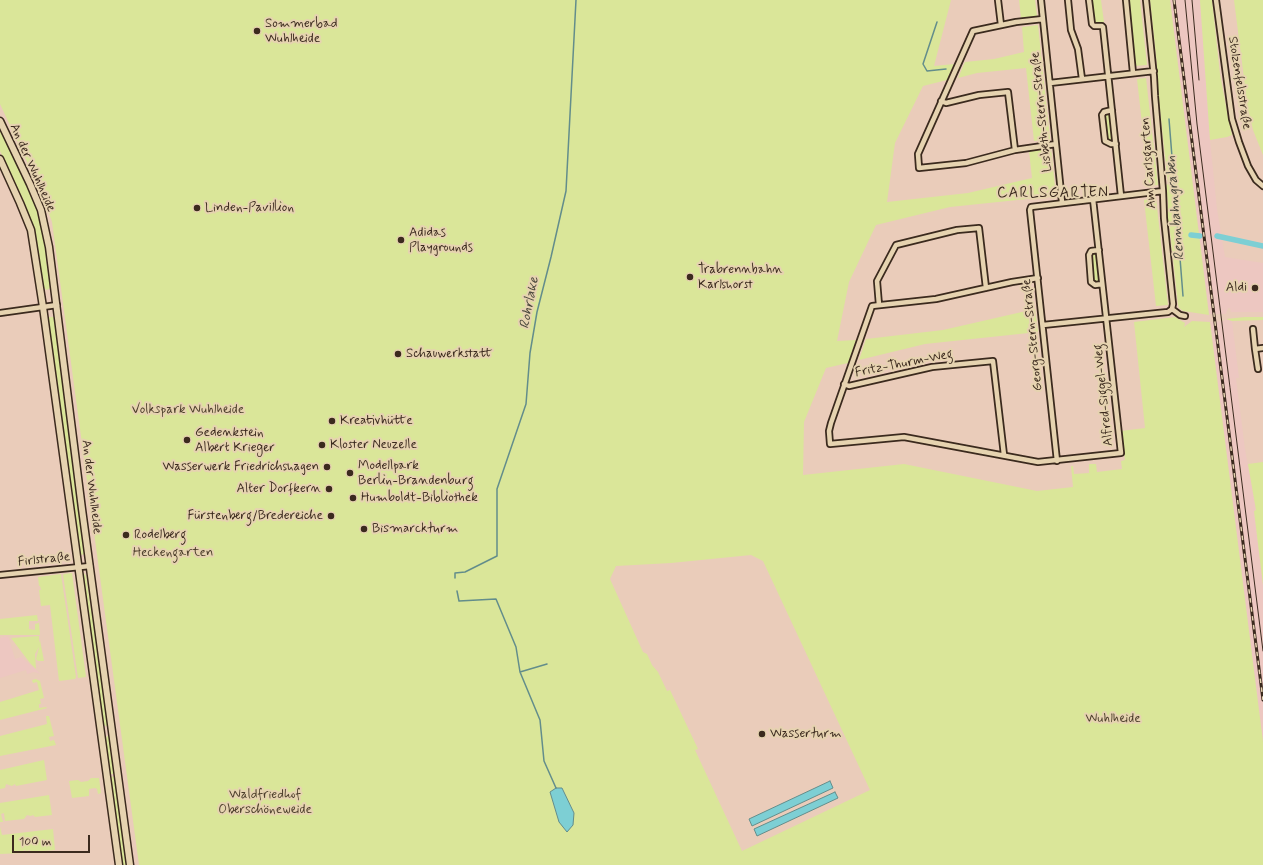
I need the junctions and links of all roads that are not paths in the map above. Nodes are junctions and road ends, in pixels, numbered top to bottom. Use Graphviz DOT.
graph roads {
  1 [pos="998,0"];
  2 [pos="1041,0"];
  3 [pos="1068,0"];
  4 [pos="1089,0"];
  5 [pos="1126,0"];
  6 [pos="1146,0"];
  7 [pos="1216,0"];
  8 [pos="1043,18"];
  9 [pos="1001,25"];
  10 [pos="1154,71"];
  11 [pos="1133,73"];
  12 [pos="1108,76"];
  13 [pos="1082,79"];
  14 [pos="1050,83"];
  15 [pos="941,101"];
  16 [pos="1112,110"];
  17 [pos="0,121"];
  18 [pos="1056,144"];
  19 [pos="1116,144"];
  20 [pos="1014,150"];
  21 [pos="0,159"];
  22 [pos="1263,186"];
  23 [pos="1163,191"];
  24 [pos="1121,196"];
  25 [pos="1093,199"];
  26 [pos="1062,202"];
  27 [pos="1099,250"];
  28 [pos="1038,278"];
  29 [pos="1102,284"];
  30 [pos="986,288"];
  31 [pos="57,305"];
  32 [pos="879,305"];
  33 [pos="43,307"];
  34 [pos="1172,309"];
  35 [pos="0,313"];
  36 [pos="1185,316"];
  37 [pos="1106,319"];
  38 [pos="1043,326"];
  39 [pos="1253,329"];
  40 [pos="1263,348"];
  41 [pos="1256,349"];
  42 [pos="1258,369"];
  43 [pos="844,384"];
  44 [pos="1004,455"];
  45 [pos="1057,461"];
  46 [pos="90,566"];
  47 [pos="79,567"];
  48 [pos="0,575"];
  49 [pos="119,865"];
  50 [pos="130,865"];
  1 -- 9 [label="street"];
  2 -- 8 [label="street, Lisbeth-Stern-Straße"];
  3 -- 13 [label="street"];
  4 -- 12 [label="street"];
  5 -- 11 [label="street"];
  6 -- 10 [label="street, Am Carlsgarten"];
  7 -- 22 [label="street, Stolzenfelsstraße"];
  8 -- 9 [label="street"];
  8 -- 14 [label="street, Lisbeth-Stern-Straße"];
  9 -- 15 [label="street"];
  10 -- 11 [label="street"];
  10 -- 23 [label="street, Am Carlsgarten"];
  11 -- 12 [label="street"];
  12 -- 13 [label="street"];
  12 -- 16 [label="street"];
  13 -- 14 [label="street"];
  14 -- 18 [label="street, Lisbeth-Stern-Straße"];
  15 -- 20 [label="street"];
  15 -- 20 [label="street"];
  16 -- 19 [label="street"];
  16 -- 19 [label="street"];
  17 -- 31 [label="main road, An der Wuhlheide"];
  18 -- 20 [label="street"];
  18 -- 26 [label="street, Lisbeth-Stern-Straße"];
  19 -- 24 [label="street"];
  21 -- 33 [label="main road, An der Wuhlheide"];
  23 -- 24 [label="street"];
  23 -- 34 [label="street, Am Carlsgarten"];
  24 -- 25 [label="street"];
  25 -- 26 [label="street"];
  25 -- 27 [label="street"];
  26 -- 28 [label="street, Georg-Stern-Straße"];
  27 -- 29 [label="street"];
  27 -- 29 [label="street"];
  28 -- 30 [label="street"];
  28 -- 38 [label="street, Georg-Stern-Straße"];
  29 -- 37 [label="street"];
  30 -- 32 [label="street"];
  30 -- 32 [label="street"];
  31 -- 33 [label="street"];
  31 -- 46 [label="main road, An der Wuhlheide"];
  32 -- 43 [label="street"];
  33 -- 35 [label="street"];
  33 -- 47 [label="main road, An der Wuhlheide"];
  34 -- 36 [label="street"];
  34 -- 37 [label="street"];
  37 -- 38 [label="street"];
  37 -- 45 [label="street, Alfred-Siggel-Weg"];
  38 -- 45 [label="street, Georg-Stern-Straße"];
  39 -- 41 [label="street"];
  40 -- 41 [label="street"];
  41 -- 42 [label="street"];
  43 -- 44 [label="street"];
  43 -- 44 [label="street, Fritz-Thurm-Weg"];
  44 -- 45 [label="street"];
  46 -- 47 [label="street, Firlstraße"];
  46 -- 50 [label="main road, An der Wuhlheide"];
  47 -- 48 [label="street, Firlstraße"];
  47 -- 49 [label="main road, An der Wuhlheide"];
}
